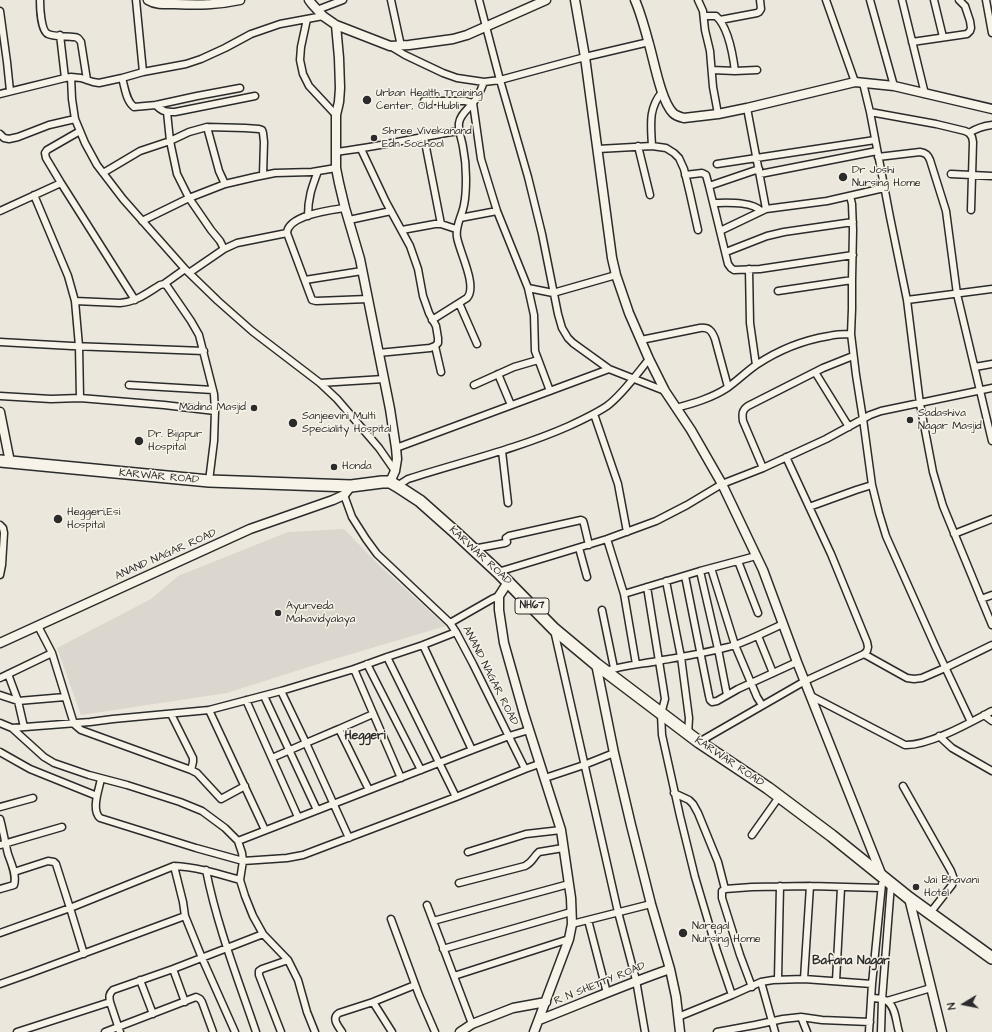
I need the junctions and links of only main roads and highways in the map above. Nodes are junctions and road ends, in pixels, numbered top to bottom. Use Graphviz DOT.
graph roads {
  1 [pos="5,461"];
  2 [pos="992,958"];
  1 -- 2 [label="highway, KARWAR ROAD / NH67"];
}
